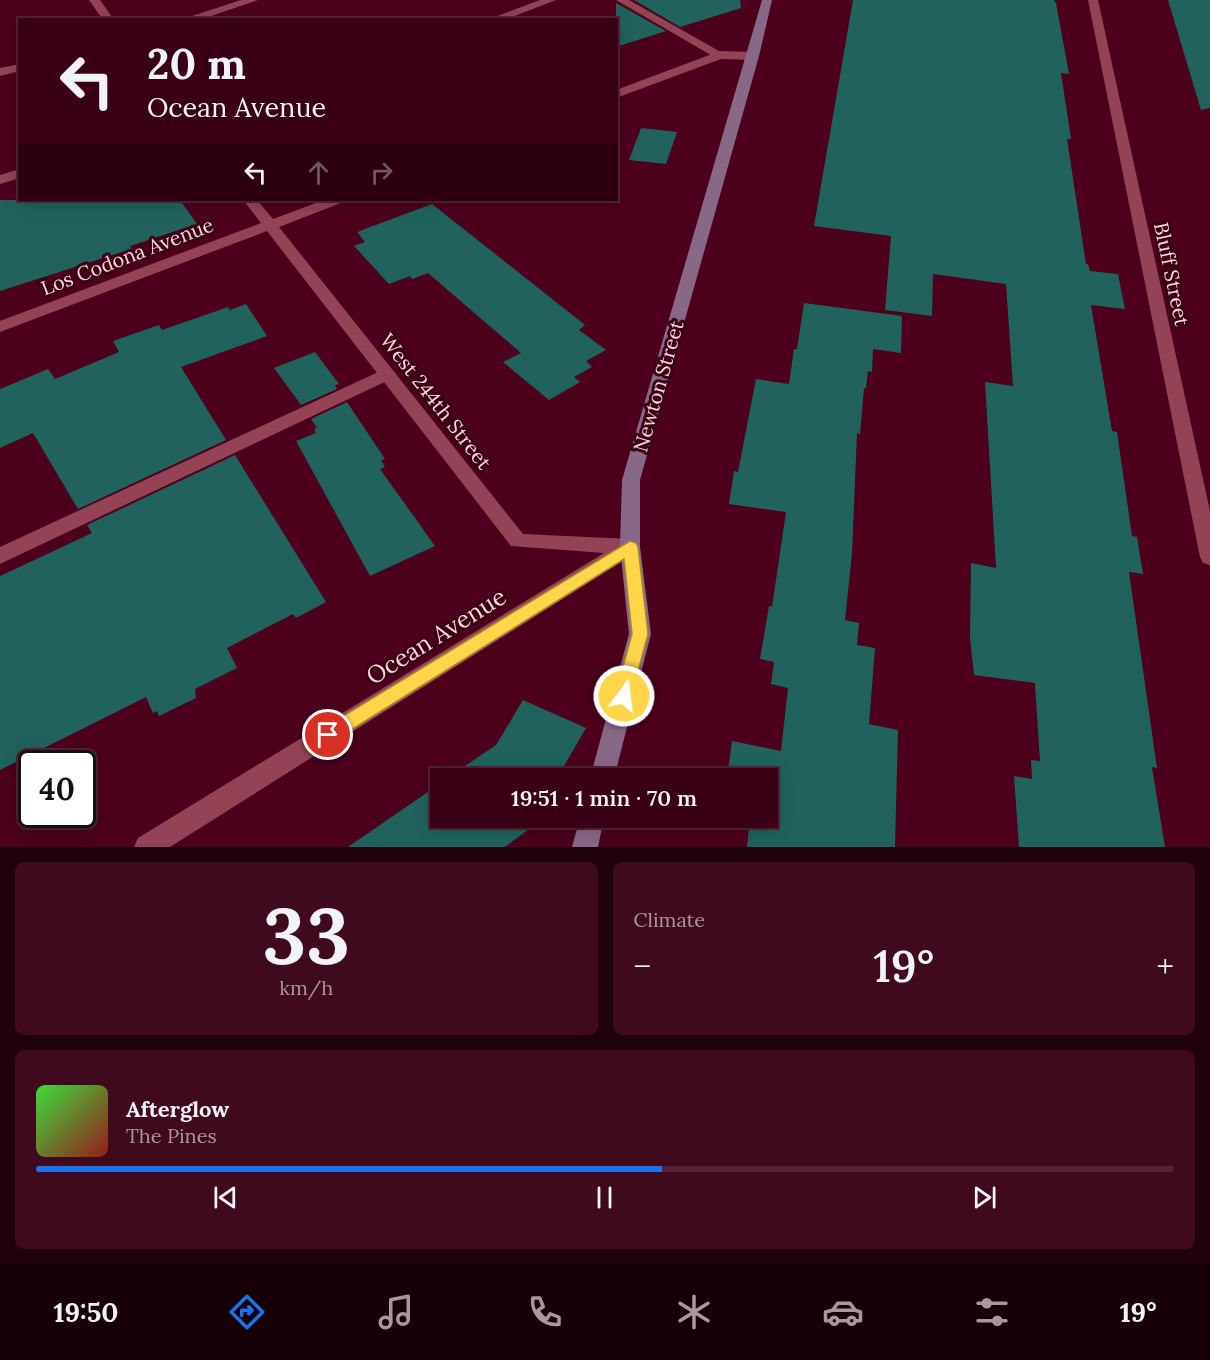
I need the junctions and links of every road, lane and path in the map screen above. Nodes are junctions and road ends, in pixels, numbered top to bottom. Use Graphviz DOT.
graph roads {
  1 [pos="94,0"];
  2 [pos="253,0"];
  3 [pos="551,0"];
  4 [pos="621,0"];
  5 [pos="768,0"];
  6 [pos="1093,0"];
  7 [pos="108,18"];
  8 [pos="192,18"];
  9 [pos="498,18"];
  10 [pos="720,55"];
  11 [pos="753,56"];
  12 [pos="18,67"];
  13 [pos="0,72"];
  14 [pos="618,93"];
  15 [pos="18,174"];
  16 [pos="0,180"];
  17 [pos="251,201"];
  18 [pos="333,201"];
  19 [pos="269,225"];
  20 [pos="0,327"];
  21 [pos="387,374"];
  22 [pos="630,547"];
  23 [pos="0,556"];
  24 [pos="1210,557"];
  25 [pos="605,768"];
  26 [pos="590,828"];
  27 [pos="147,847"];
  28 [pos="585,847"];
  1 -- 7 [label="street"];
  2 -- 8 [label="street"];
  3 -- 9 [label="street"];
  4 -- 10 [label="street"];
  5 -- 11 [label="street, Newton Street"];
  6 -- 24 [label="street, Bluff Street"];
  10 -- 11 [label="street"];
  10 -- 14 [label="street"];
  11 -- 22 [label="street, Newton Street"];
  12 -- 13 [label="street"];
  15 -- 16 [label="street"];
  17 -- 19 [label="street, West 244th Street"];
  18 -- 19 [label="street, Los Codona Avenue"];
  19 -- 20 [label="street, Los Codona Avenue"];
  19 -- 21 [label="street, West 244th Street"];
  21 -- 22 [label="street, West 244th Street"];
  21 -- 23 [label="street"];
  22 -- 25 [label="street, Newton Street"];
  22 -- 27 [label="street, Ocean Avenue"];
  26 -- 28 [label="street"];
}
